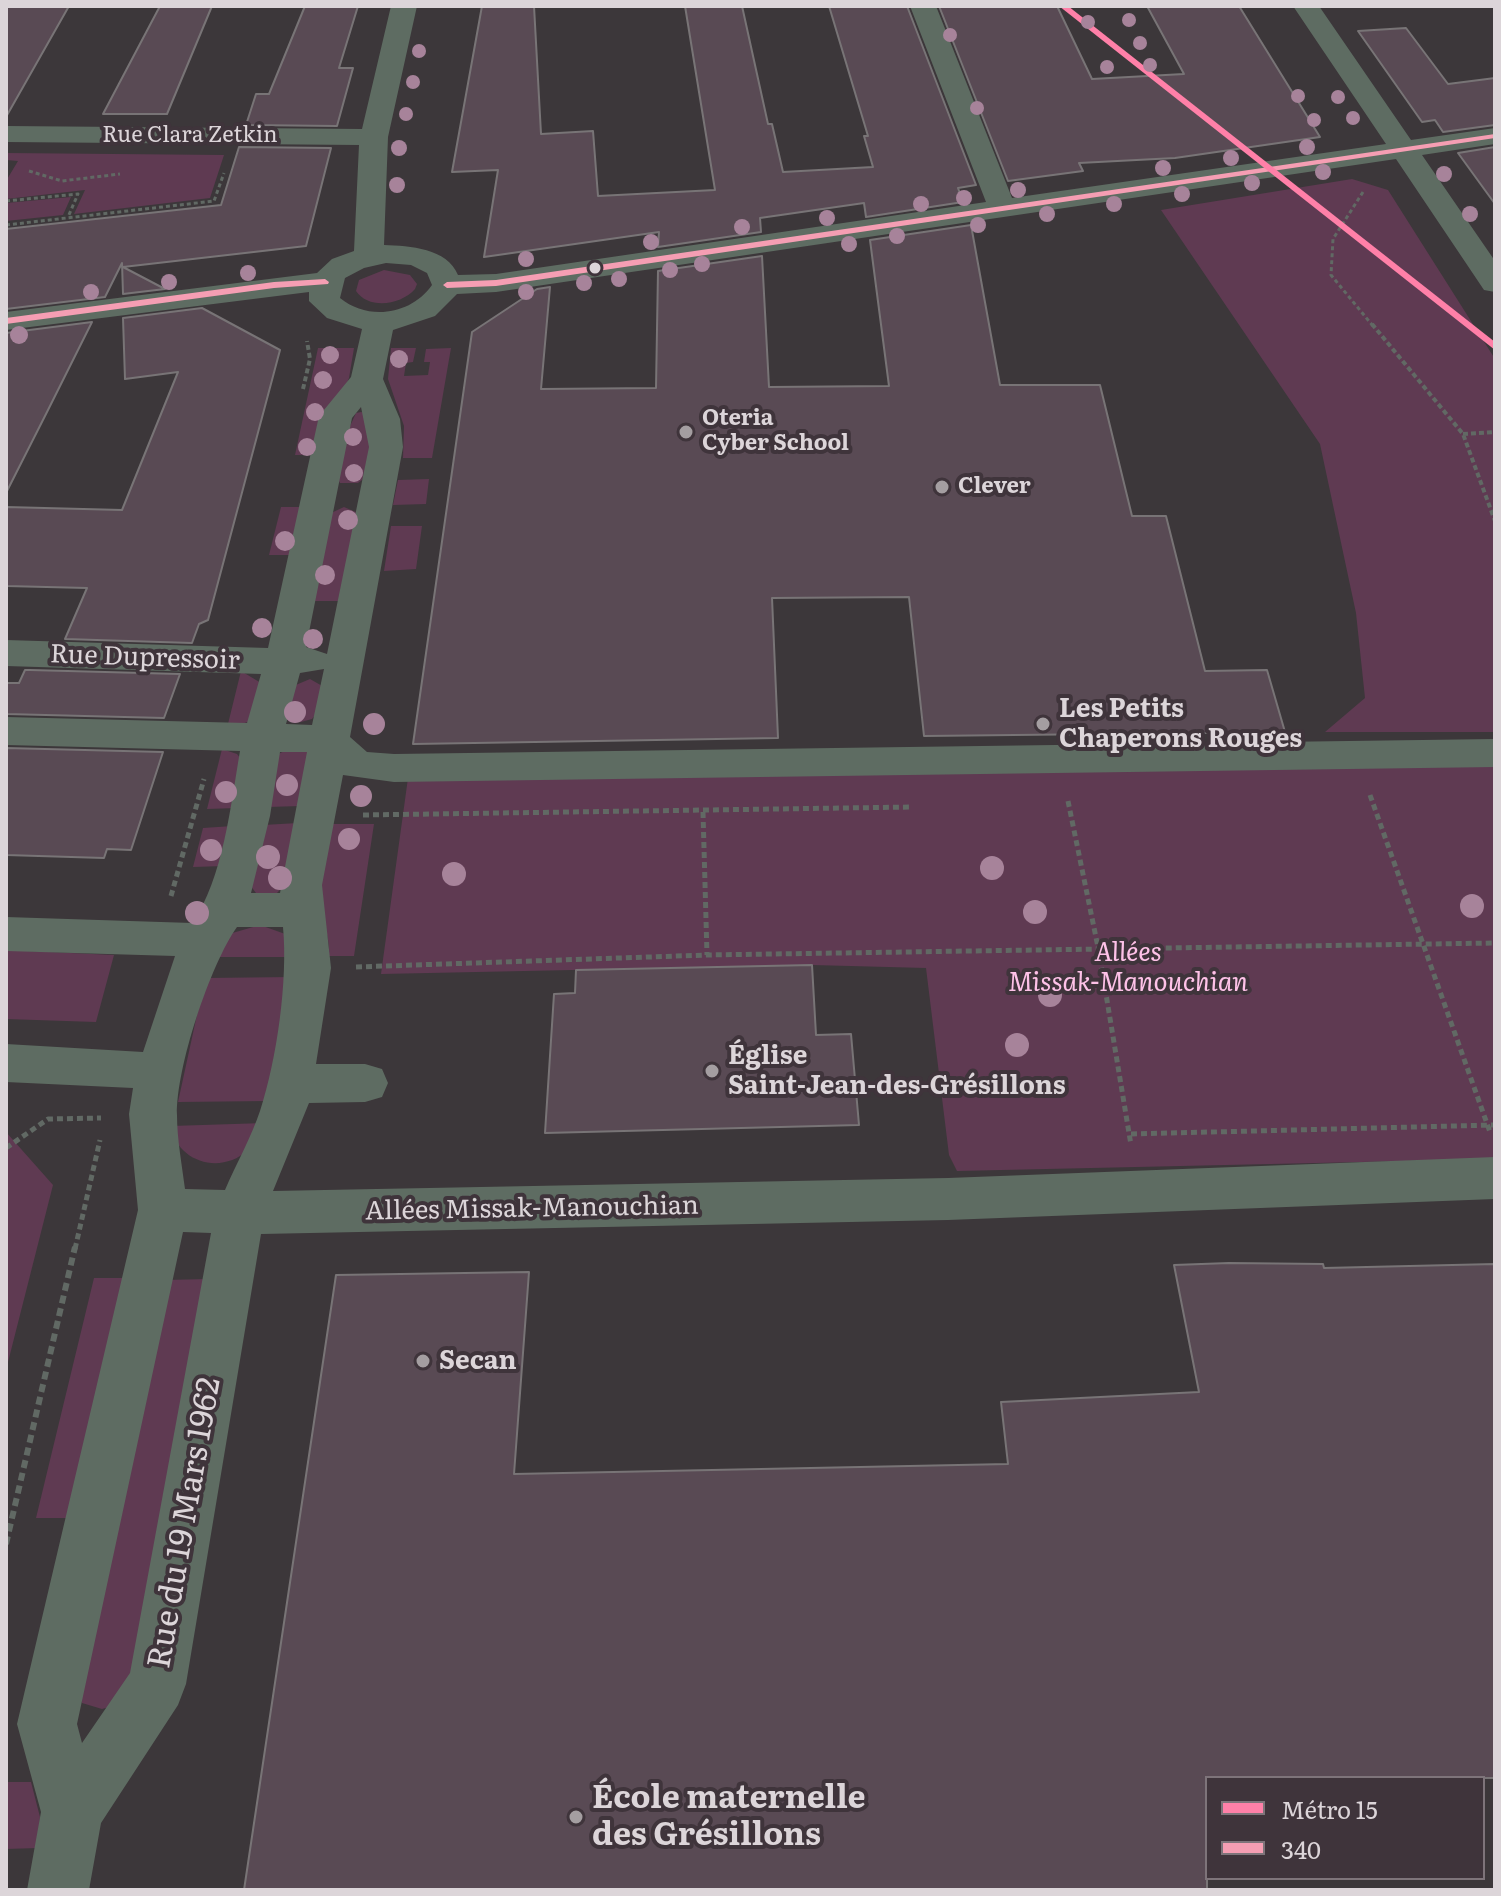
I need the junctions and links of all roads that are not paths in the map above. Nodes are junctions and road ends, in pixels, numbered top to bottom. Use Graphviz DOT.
graph roads {
  1 [pos="404,6"];
  2 [pos="923,6"];
  3 [pos="1306,6"];
  4 [pos="6,134"];
  5 [pos="1495,136"];
  6 [pos="374,137"];
  7 [pos="1405,151"];
  8 [pos="1004,208"];
  9 [pos="369,256"];
  10 [pos="325,282"];
  11 [pos="1495,283"];
  12 [pos="447,285"];
  13 [pos="6,321"];
  14 [pos="379,322"];
  15 [pos="367,379"];
  16 [pos="319,495"];
  17 [pos="377,497"];
  18 [pos="6,653"];
  19 [pos="347,659"];
  20 [pos="284,660"];
  21 [pos="6,731"];
  22 [pos="262,739"];
  23 [pos="330,739"];
  24 [pos="1495,753"];
  25 [pos="302,910"];
  26 [pos="215,925"];
  27 [pos="6,934"];
  28 [pos="6,1063"];
  29 [pos="159,1073"];
  30 [pos="365,1083"];
  31 [pos="290,1084"];
  32 [pos="1493,1157"];
  33 [pos="163,1210"];
  34 [pos="240,1211"];
  35 [pos="72,1812"];
  36 [pos="58,1890"];
  1 -- 6 [label="street"];
  2 -- 8 [label="street"];
  3 -- 7 [label="street"];
  4 -- 6 [label="street, Rue Clara Zetkin"];
  5 -- 7 [label="street"];
  6 -- 9 [label="street"];
  7 -- 8 [label="street"];
  7 -- 11 [label="street"];
  8 -- 12 [label="street"];
  9 -- 10 [label="street"];
  9 -- 12 [label="street"];
  10 -- 13 [label="street"];
  10 -- 14 [label="street"];
  12 -- 14 [label="street"];
  14 -- 15 [label="street, Rue du 19 Mars 1962"];
  15 -- 16 [label="street, Rue du 19 Mars 1962"];
  15 -- 17 [label="street, Rue du 19 Mars 1962"];
  16 -- 17 [label="street"];
  16 -- 20 [label="street, Rue du 19 Mars 1962"];
  17 -- 19 [label="street, Rue du 19 Mars 1962"];
  18 -- 20 [label="street, Rue Dupressoir"];
  19 -- 20 [label="street"];
  19 -- 23 [label="street, Rue du 19 Mars 1962"];
  20 -- 22 [label="street, Rue du 19 Mars 1962"];
  21 -- 22 [label="street"];
  22 -- 23 [label="street"];
  22 -- 26 [label="street, Rue du 19 Mars 1962"];
  23 -- 24 [label="street"];
  23 -- 25 [label="street, Rue du 19 Mars 1962"];
  25 -- 26 [label="street"];
  25 -- 31 [label="street, Rue du 19 Mars 1962"];
  26 -- 27 [label="street"];
  26 -- 29 [label="street, Rue du 19 Mars 1962"];
  28 -- 29 [label="street"];
  29 -- 33 [label="street, Rue du 19 Mars 1962"];
  30 -- 31 [label="street"];
  31 -- 34 [label="street, Rue du 19 Mars 1962"];
  32 -- 34 [label="street, Allées Missak-Manouchian"];
  33 -- 34 [label="street"];
  33 -- 35 [label="street, Rue du 19 Mars 1962"];
  34 -- 35 [label="street, Rue du 19 Mars 1962"];
  35 -- 36 [label="street, Rue du 19 Mars 1962"];
}
